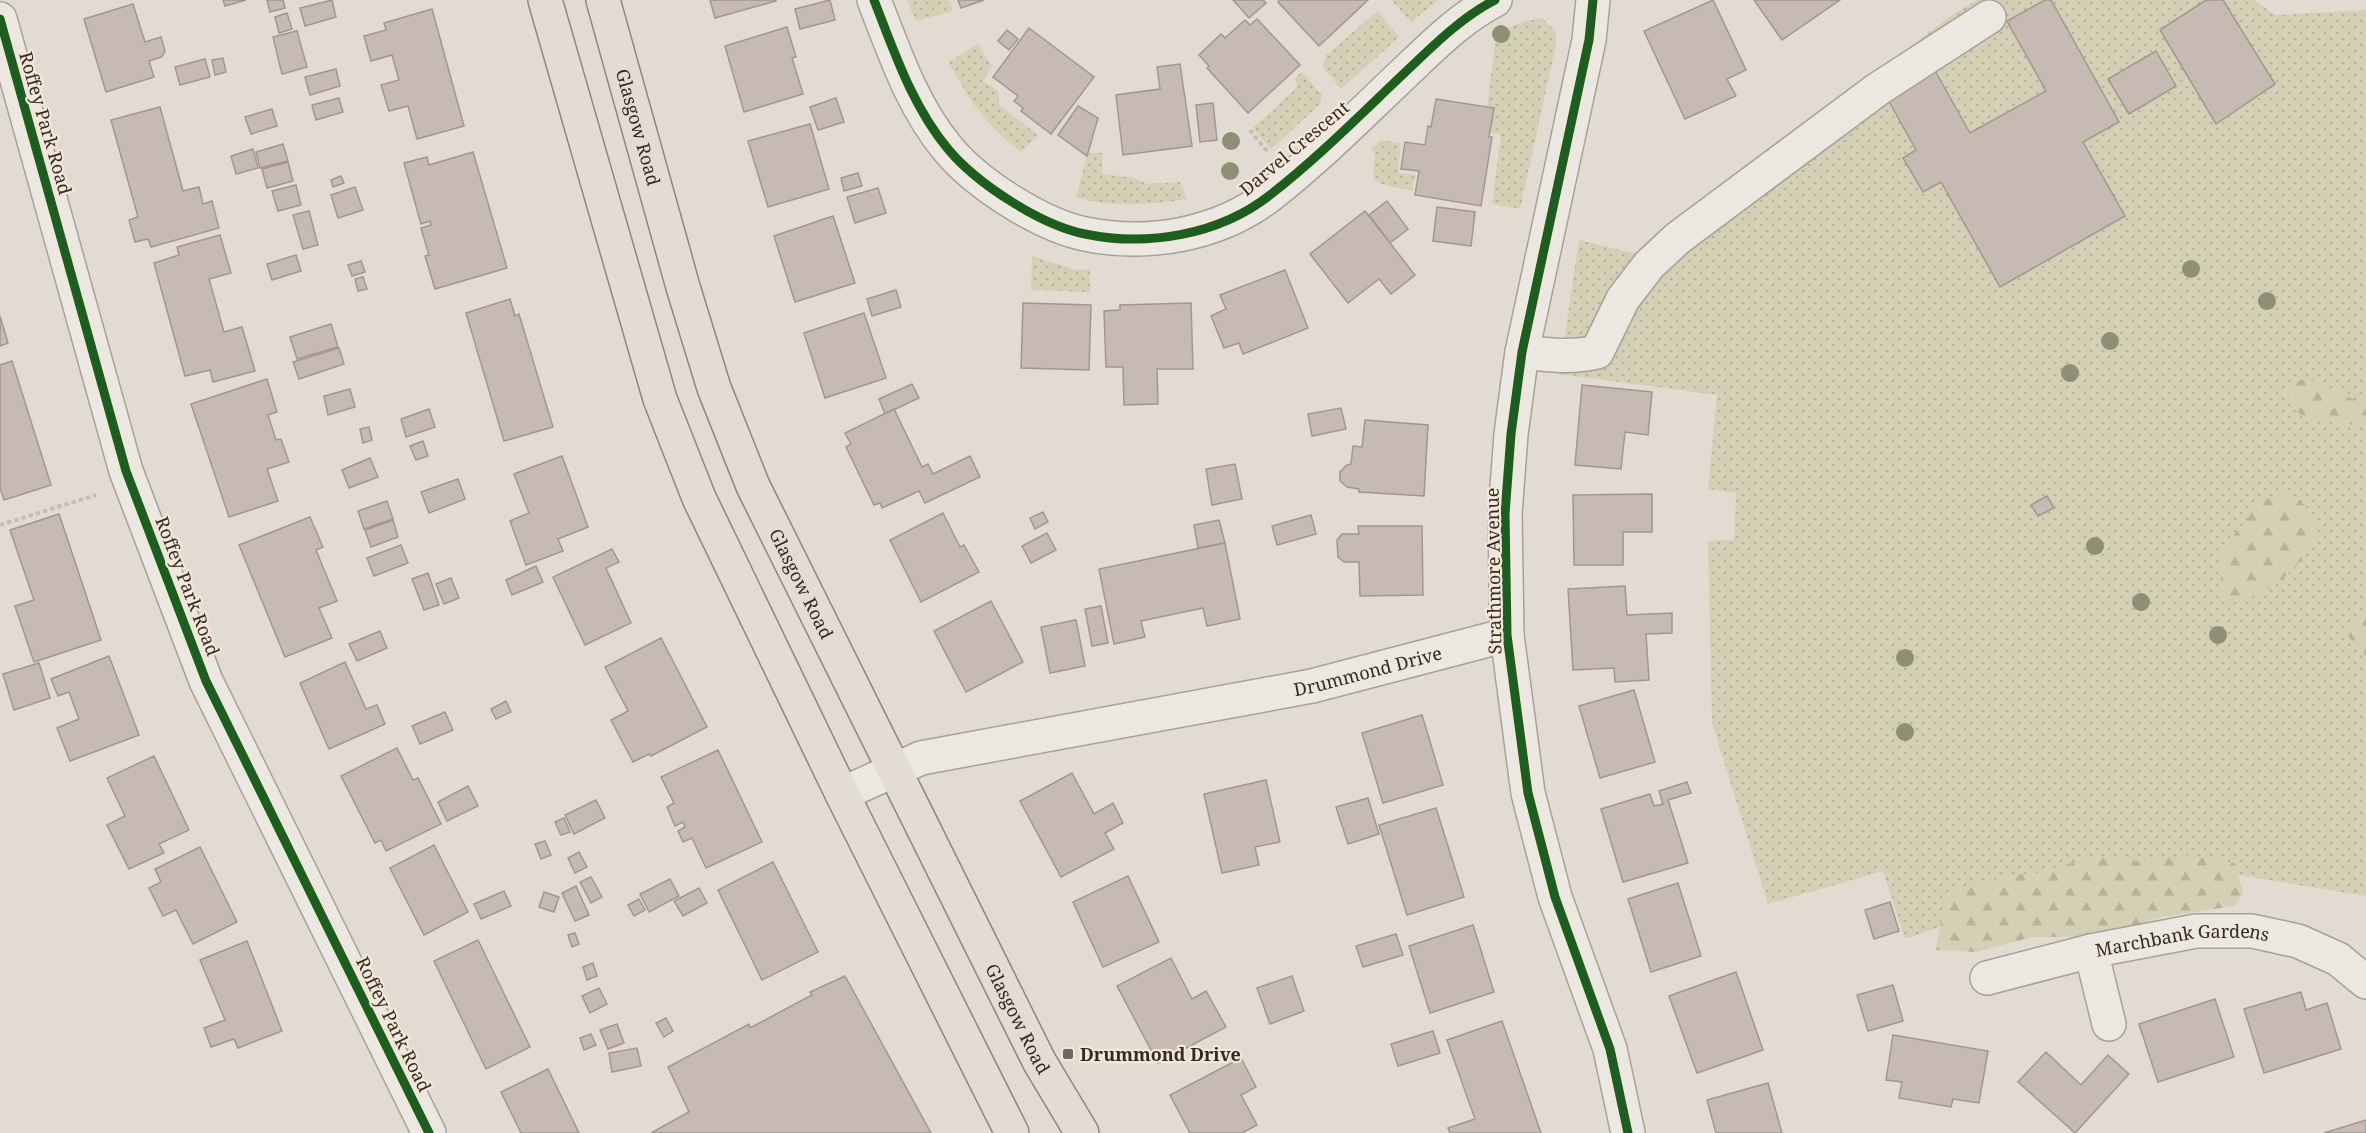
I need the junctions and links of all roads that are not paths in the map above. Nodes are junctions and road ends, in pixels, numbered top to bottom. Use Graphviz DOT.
graph roads {
  1 [pos="545,0"];
  2 [pos="603,0"];
  3 [pos="874,0"];
  4 [pos="1495,0"];
  5 [pos="1593,0"];
  6 [pos="1989,17"];
  7 [pos="0,19"];
  8 [pos="1522,352"];
  9 [pos="1507,635"];
  10 [pos="892,770"];
  11 [pos="842,794"];
  12 [pos="2091,951"];
  13 [pos="1987,978"];
  14 [pos="2366,982"];
  15 [pos="2109,1024"];
  16 [pos="429,1133"];
  17 [pos="1012,1133"];
  18 [pos="1082,1133"];
  19 [pos="1628,1133"];
  1 -- 11 [label="main road"];
  2 -- 10 [label="main road, Glasgow Road"];
  3 -- 4 [label="street, Darvel Crescent"];
  5 -- 8 [label="street, Strathmore Avenue"];
  6 -- 8 [label="street"];
  7 -- 16 [label="street, Roffey Park Road"];
  8 -- 9 [label="street, Strathmore Avenue"];
  9 -- 10 [label="street, Drummond Drive"];
  9 -- 19 [label="street, Strathmore Avenue"];
  10 -- 11 [label="street, Drummond Drive"];
  10 -- 18 [label="main road, Glasgow Road"];
  11 -- 17 [label="main road"];
  12 -- 13 [label="street, Marchbank Gardens"];
  12 -- 14 [label="street, Marchbank Gardens"];
  12 -- 15 [label="street"];
}
